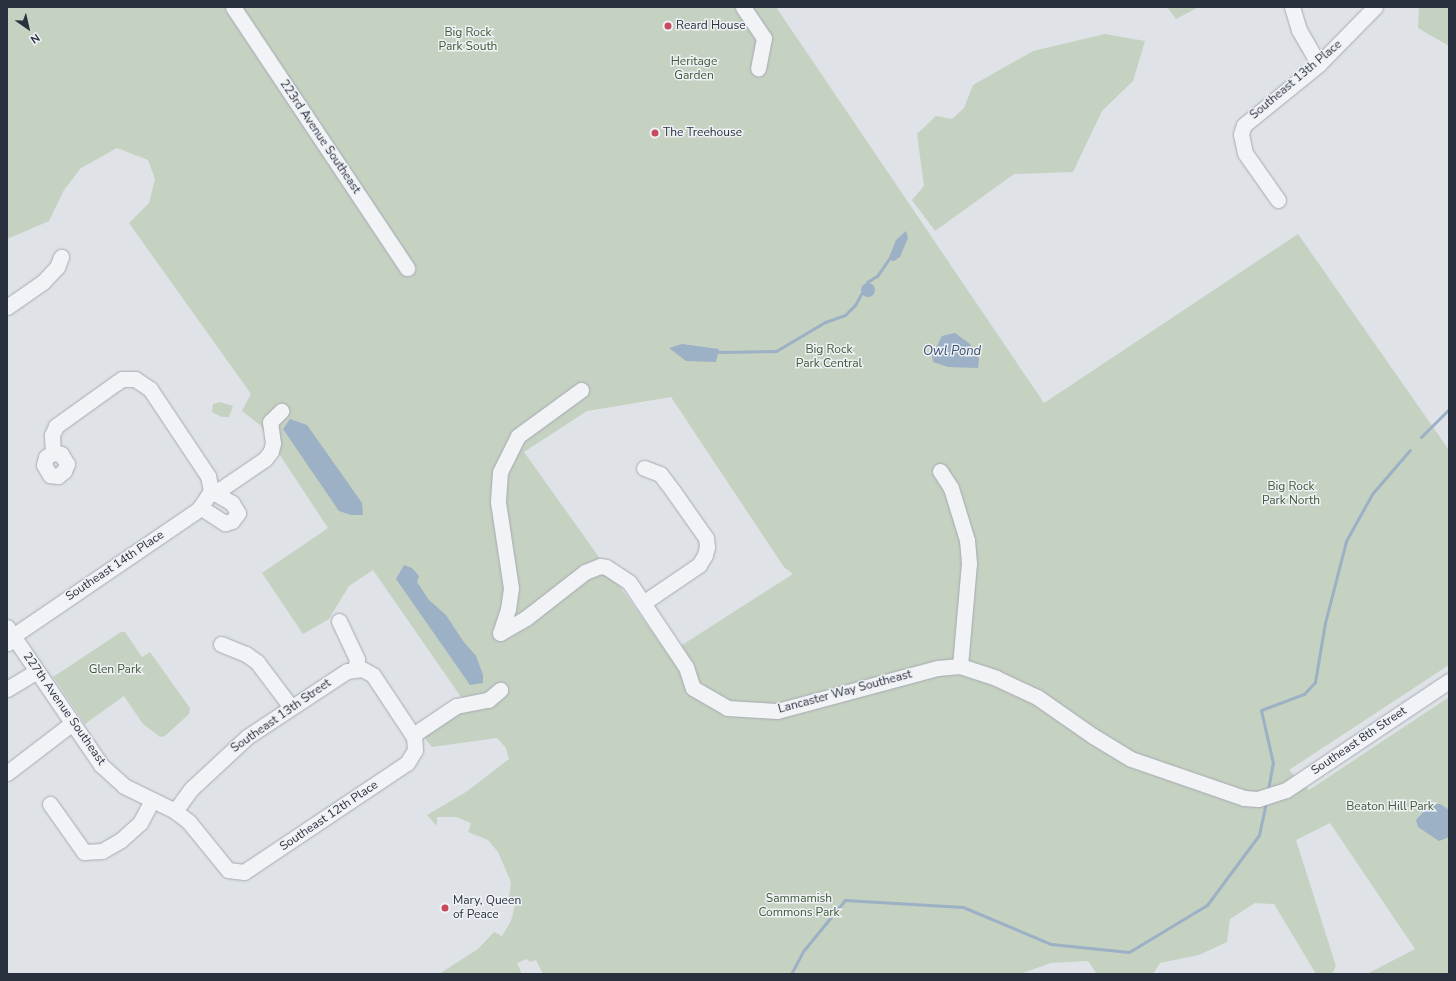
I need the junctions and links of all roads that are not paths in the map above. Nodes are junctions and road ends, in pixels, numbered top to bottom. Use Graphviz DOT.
graph roads {
  1 [pos="233,7"];
  2 [pos="744,7"];
  3 [pos="1292,7"];
  4 [pos="1375,7"];
  5 [pos="1319,64"];
  6 [pos="758,68"];
  7 [pos="1278,200"];
  8 [pos="61,257"];
  9 [pos="407,268"];
  10 [pos="7,307"];
  11 [pos="581,390"];
  12 [pos="280,411"];
  13 [pos="53,453"];
  14 [pos="644,468"];
  15 [pos="940,471"];
  16 [pos="211,491"];
  17 [pos="200,507"];
  18 [pos="643,603"];
  19 [pos="339,620"];
  20 [pos="9,635"];
  21 [pos="221,644"];
  22 [pos="960,666"];
  23 [pos="358,669"];
  24 [pos="37,671"];
  25 [pos="1449,681"];
  26 [pos="7,689"];
  27 [pos="500,690"];
  28 [pos="290,707"];
  29 [pos="71,724"];
  30 [pos="413,734"];
  31 [pos="7,773"];
  32 [pos="1268,798"];
  33 [pos="152,800"];
  34 [pos="50,804"];
  35 [pos="175,811"];
  36 [pos="236,872"];
  1 -- 9 [label="street, 223rd Avenue Southeast"];
  2 -- 6 [label="street"];
  3 -- 5 [label="street"];
  4 -- 5 [label="street, Southeast 13th Place"];
  5 -- 7 [label="street, Southeast 13th Place"];
  8 -- 10 [label="street"];
  11 -- 18 [label="street, Lancaster Way Southeast"];
  12 -- 16 [label="street"];
  13 -- 16 [label="street"];
  14 -- 18 [label="street"];
  15 -- 22 [label="street"];
  16 -- 17 [label="street, Southeast 14th Place"];
  16 -- 17 [label="street"];
  17 -- 20 [label="street, Southeast 14th Place"];
  18 -- 22 [label="street, Lancaster Way Southeast"];
  19 -- 23 [label="street"];
  20 -- 24 [label="street, 227th Avenue Southeast"];
  21 -- 28 [label="street"];
  22 -- 32 [label="street, Lancaster Way Southeast"];
  23 -- 28 [label="street, Southeast 13th Street"];
  23 -- 30 [label="street"];
  24 -- 26 [label="street"];
  24 -- 29 [label="street, 227th Avenue Southeast"];
  25 -- 32 [label="street, Southeast 8th Street"];
  27 -- 30 [label="street"];
  28 -- 35 [label="street, Southeast 13th Street"];
  29 -- 31 [label="street"];
  29 -- 33 [label="street, 227th Avenue Southeast"];
  30 -- 36 [label="street, Southeast 12th Place"];
  33 -- 34 [label="street"];
  33 -- 35 [label="street, 227th Avenue Southeast"];
  35 -- 36 [label="street, 227th Avenue Southeast"];
}
